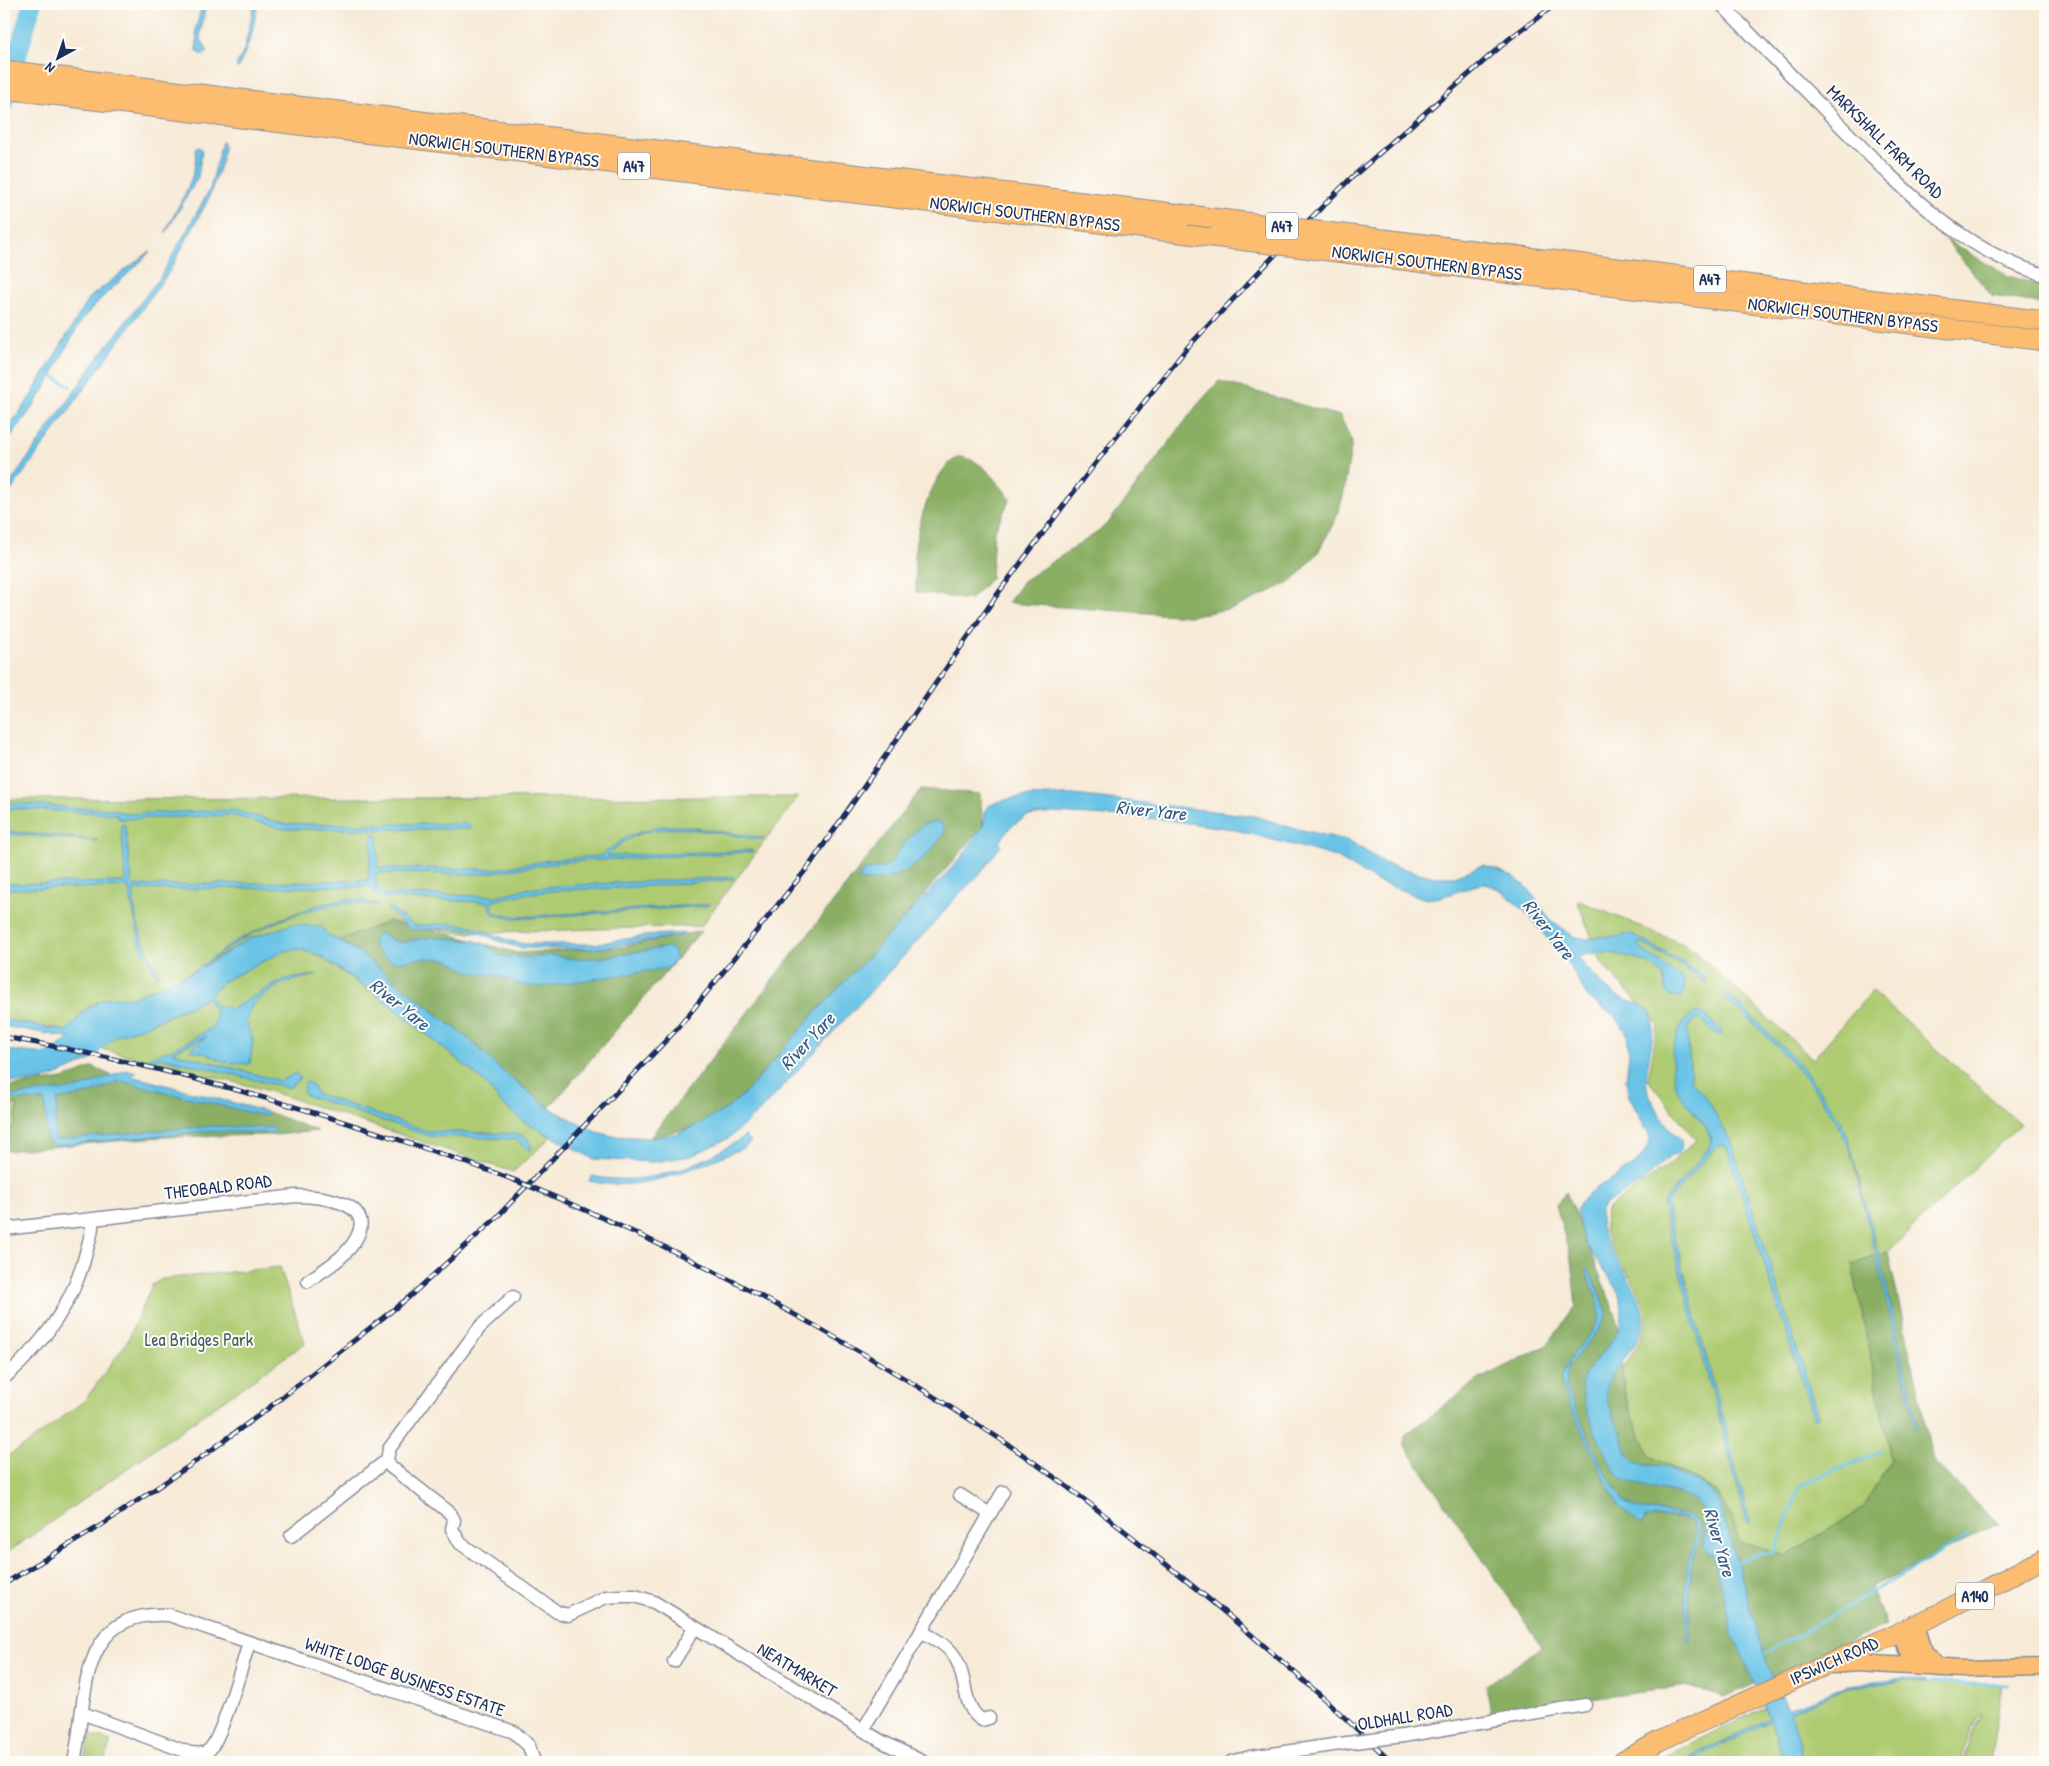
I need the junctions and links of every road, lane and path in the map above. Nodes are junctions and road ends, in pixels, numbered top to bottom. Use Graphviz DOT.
graph roads {
  1 [pos="1721,4"];
  2 [pos="4,70"];
  3 [pos="4,89"];
  4 [pos="2045,275"];
  5 [pos="2045,321"];
  6 [pos="2045,342"];
  7 [pos="92,1219"];
  8 [pos="4,1229"];
  9 [pos="308,1281"];
  10 [pos="513,1297"];
  11 [pos="4,1378"];
  12 [pos="388,1460"];
  13 [pos="1003,1492"];
  14 [pos="960,1495"];
  15 [pos="990,1514"];
  16 [pos="291,1536"];
  17 [pos="2045,1558"];
  18 [pos="694,1627"];
  19 [pos="1908,1628"];
  20 [pos="921,1631"];
  21 [pos="249,1643"];
  22 [pos="674,1661"];
  23 [pos="1828,1665"];
  24 [pos="1931,1667"];
  25 [pos="2045,1667"];
  26 [pos="1585,1705"];
  27 [pos="82,1713"];
  28 [pos="990,1718"];
  29 [pos="863,1730"];
  30 [pos="882,1741"];
  31 [pos="74,1762"];
  32 [pos="534,1762"];
  33 [pos="906,1762"];
  34 [pos="923,1762"];
  35 [pos="1230,1762"];
  36 [pos="1622,1762"];
  1 -- 4 [label="street, MARKSHALL FARM ROAD"];
  2 -- 5 [label="highway, NORWICH SOUTHERN BYPASS / A47, bridge"];
  3 -- 6 [label="highway, NORWICH SOUTHERN BYPASS / A47, bridge"];
  7 -- 8 [label="street, THEOBALD ROAD"];
  7 -- 9 [label="street, THEOBALD ROAD"];
  7 -- 11 [label="street"];
  10 -- 12 [label="street"];
  12 -- 16 [label="street"];
  12 -- 18 [label="street, NEATMARKET"];
  13 -- 15 [label="street"];
  14 -- 15 [label="street"];
  15 -- 20 [label="street"];
  17 -- 19 [label="highway, IPSWICH ROAD / A140"];
  18 -- 22 [label="street"];
  18 -- 29 [label="street, NEATMARKET"];
  19 -- 23 [label="highway, IPSWICH ROAD / A140"];
  19 -- 24 [label="main road"];
  20 -- 28 [label="street"];
  20 -- 29 [label="street"];
  21 -- 27 [label="street, WHITE LODGE BUSINESS ESTATE"];
  21 -- 27 [label="street"];
  21 -- 32 [label="street, WHITE LODGE BUSINESS ESTATE"];
  23 -- 24 [label="main road"];
  23 -- 36 [label="highway, IPSWICH ROAD / A140"];
  24 -- 25 [label="main road"];
  26 -- 35 [label="street, OLDHALL ROAD, bridge"];
  27 -- 31 [label="street, WHITE LODGE BUSINESS ESTATE"];
  29 -- 30 [label="street, NEATMARKET"];
  30 -- 33 [label="street, NEATMARKET"];
  30 -- 34 [label="street, NEATMARKET"];
}
